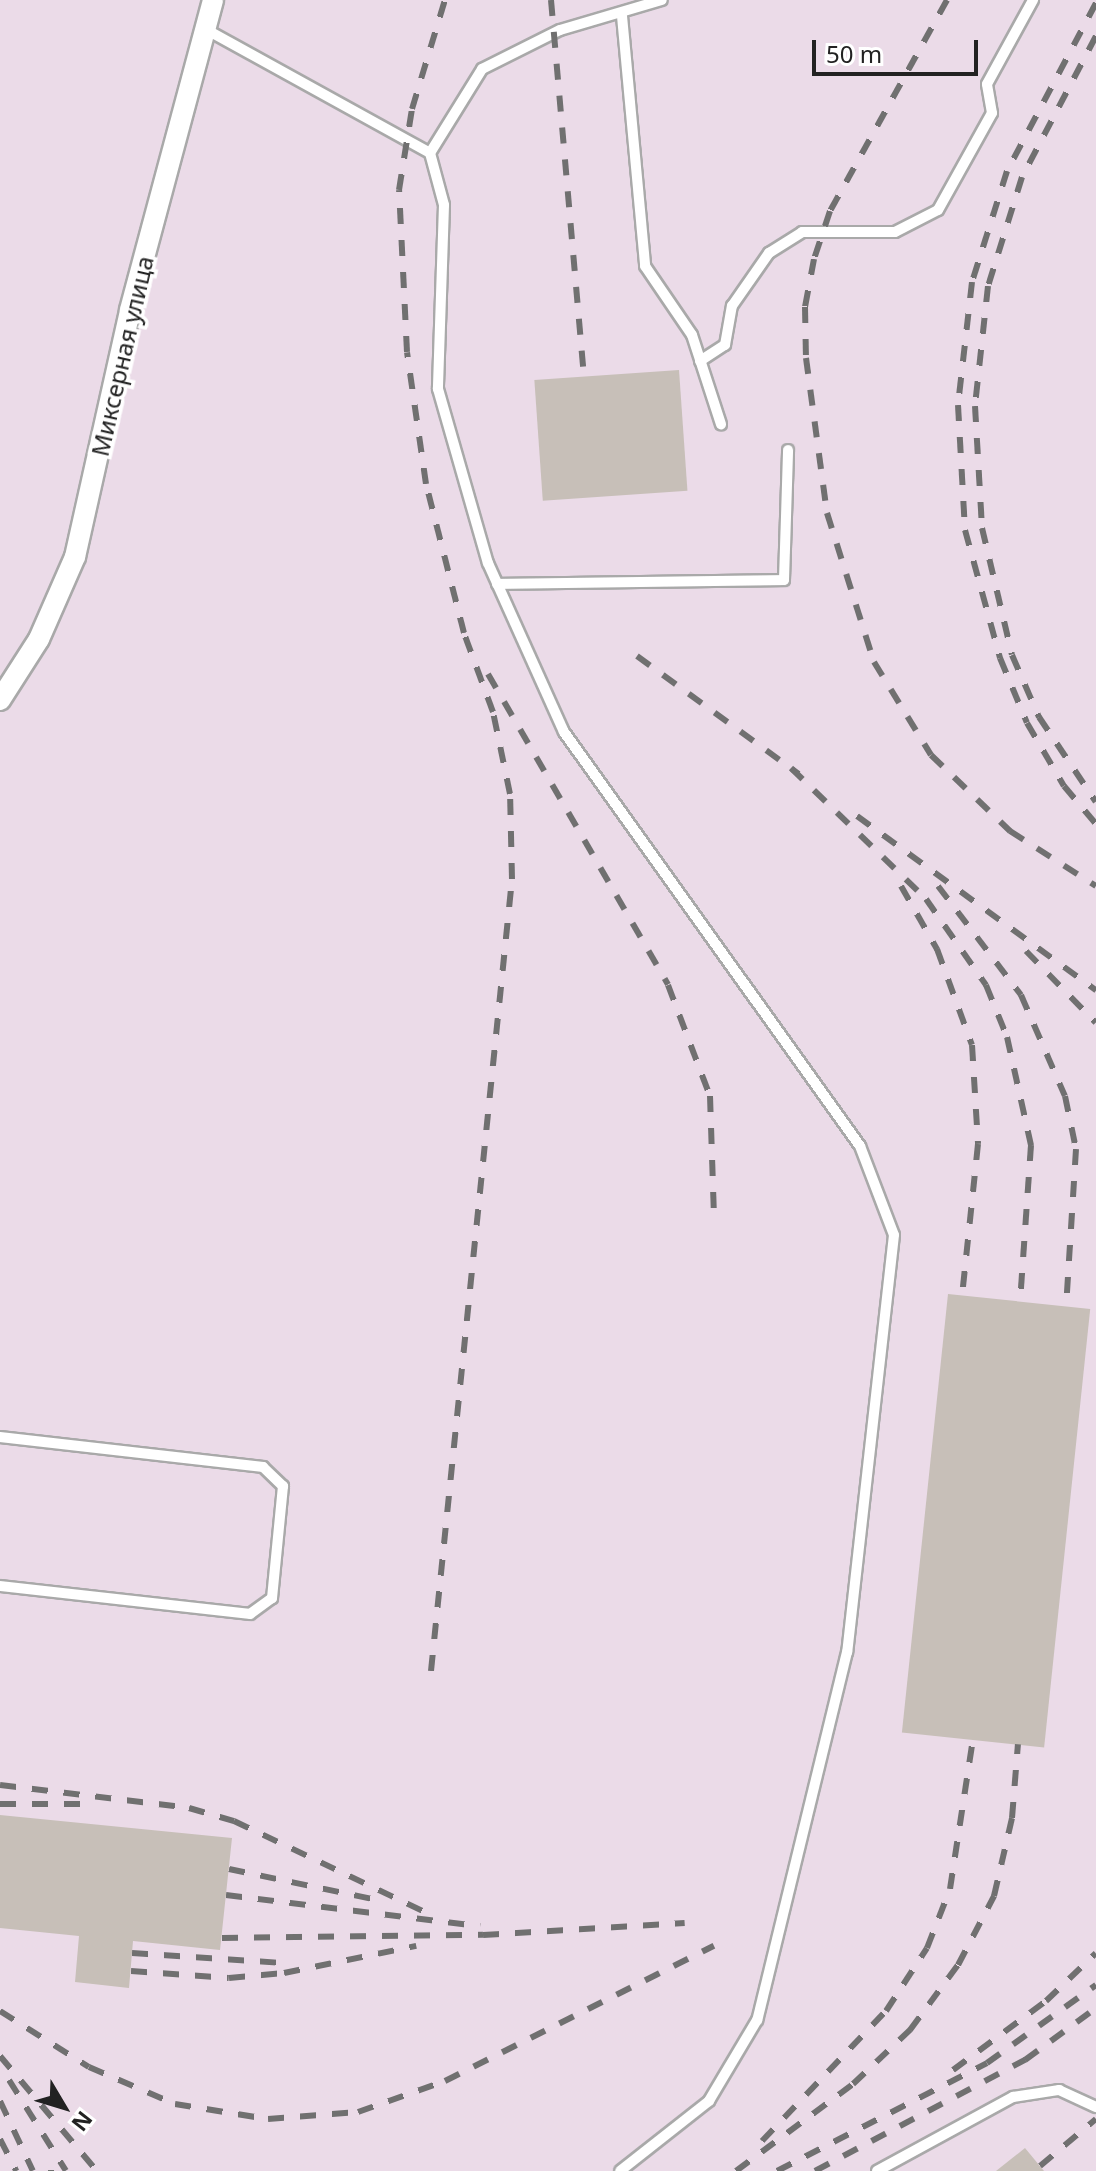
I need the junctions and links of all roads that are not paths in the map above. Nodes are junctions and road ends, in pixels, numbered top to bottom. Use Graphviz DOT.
graph roads {
  1 [pos="213,0"];
  2 [pos="662,0"];
  3 [pos="1033,0"];
  4 [pos="622,16"];
  5 [pos="209,31"];
  6 [pos="430,153"];
  7 [pos="700,361"];
  8 [pos="721,424"];
  9 [pos="788,450"];
  10 [pos="497,584"];
  11 [pos="0,700"];
  12 [pos="0,1437"];
  13 [pos="0,1586"];
  14 [pos="1096,2107"];
  15 [pos="620,2171"];
  16 [pos="877,2171"];
  1 -- 5 [label="street, Миксерная улица"];
  2 -- 4 [label="lane"];
  3 -- 7 [label="lane"];
  4 -- 6 [label="lane"];
  4 -- 7 [label="lane"];
  5 -- 6 [label="lane"];
  5 -- 11 [label="street, Миксерная улица"];
  6 -- 10 [label="lane"];
  7 -- 8 [label="lane"];
  9 -- 10 [label="lane"];
  10 -- 15 [label="lane"];
  12 -- 13 [label="lane"];
  14 -- 16 [label="lane"];
}
